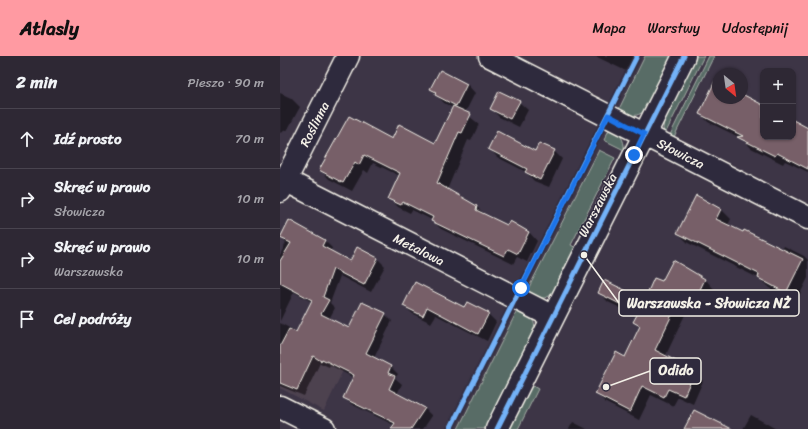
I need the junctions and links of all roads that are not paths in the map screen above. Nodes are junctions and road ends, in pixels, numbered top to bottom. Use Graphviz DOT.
graph roads {
  1 [pos="348,56"];
  2 [pos="490,56"];
  3 [pos="684,56"];
  4 [pos="644,134"];
  5 [pos="283,186"];
  6 [pos="808,218"];
  7 [pos="553,317"];
  8 [pos="280,407"];
  9 [pos="324,429"];
  10 [pos="497,429"];
  1 -- 5 [label="street, Roślinna"];
  2 -- 4 [label="street, Słowicza"];
  3 -- 4 [label="street, Warszawska"];
  4 -- 6 [label="street, Słowicza"];
  4 -- 7 [label="street, Warszawska"];
  5 -- 7 [label="street, Metalowa"];
  7 -- 10 [label="street, Warszawska"];
  8 -- 9 [label="street"];
}
